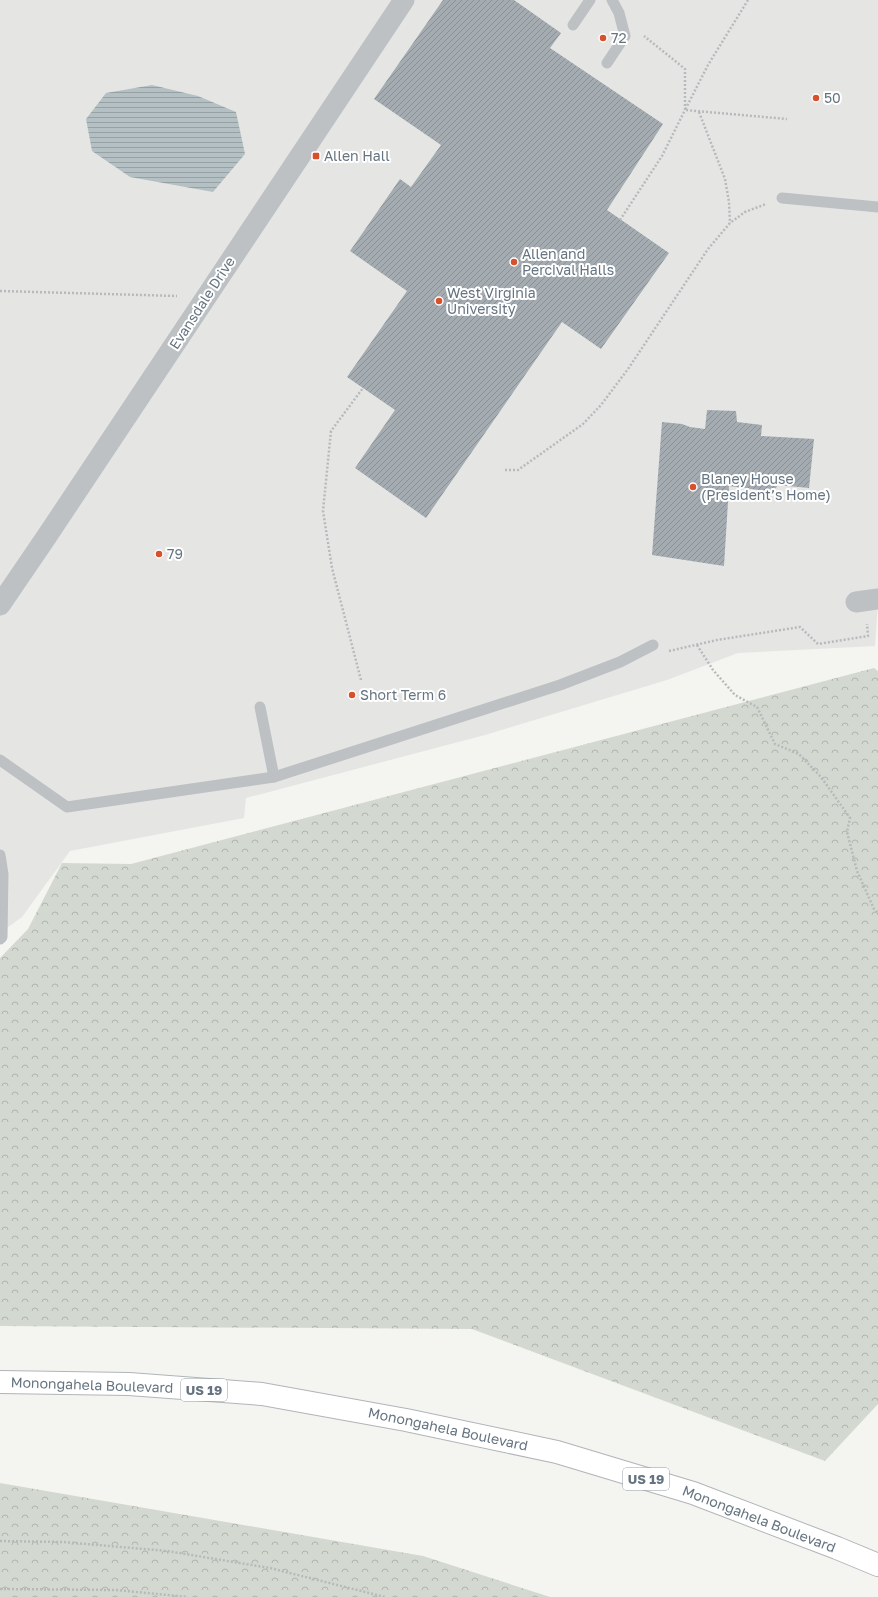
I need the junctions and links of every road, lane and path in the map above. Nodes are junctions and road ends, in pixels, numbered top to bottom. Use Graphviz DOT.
graph roads {
  1 [pos="404,0"];
  2 [pos="590,0"];
  3 [pos="612,0"];
  4 [pos="748,0"];
  5 [pos="573,25"];
  6 [pos="642,34"];
  7 [pos="607,63"];
  8 [pos="685,110"];
  9 [pos="699,112"];
  10 [pos="787,119"];
  11 [pos="782,198"];
  12 [pos="878,207"];
  13 [pos="620,220"];
  14 [pos="730,223"];
  15 [pos="0,291"];
  16 [pos="177,296"];
  17 [pos="363,388"];
  18 [pos="505,470"];
  19 [pos="866,601"];
  20 [pos="0,605"];
  21 [pos="653,645"];
  22 [pos="697,645"];
  23 [pos="666,652"];
  24 [pos="361,680"];
  25 [pos="260,708"];
  26 [pos="0,760"];
  27 [pos="274,777"];
  28 [pos="0,855"];
  29 [pos="878,913"];
  30 [pos="0,938"];
  31 [pos="0,1382"];
  32 [pos="0,1541"];
  33 [pos="878,1565"];
  34 [pos="0,1589"];
  35 [pos="188,1597"];
  36 [pos="385,1597"];
  1 -- 20 [label="street, Evansdale Drive"];
  2 -- 5 [label="lane"];
  3 -- 7 [label="lane"];
  4 -- 8 [label="path"];
  6 -- 8 [label="path"];
  8 -- 9 [label="path"];
  8 -- 13 [label="path"];
  9 -- 10 [label="path"];
  9 -- 14 [label="path"];
  11 -- 12 [label="lane"];
  11 -- 14 [label="path"];
  14 -- 18 [label="path"];
  15 -- 16 [label="path"];
  17 -- 24 [label="path"];
  19 -- 22 [label="path"];
  21 -- 27 [label="lane"];
  22 -- 23 [label="path"];
  22 -- 29 [label="path"];
  25 -- 27 [label="lane"];
  26 -- 27 [label="lane"];
  28 -- 30 [label="lane"];
  31 -- 33 [label="main road, Monongahela Boulevard / US 19"];
  32 -- 36 [label="path"];
  34 -- 35 [label="path"];
}
